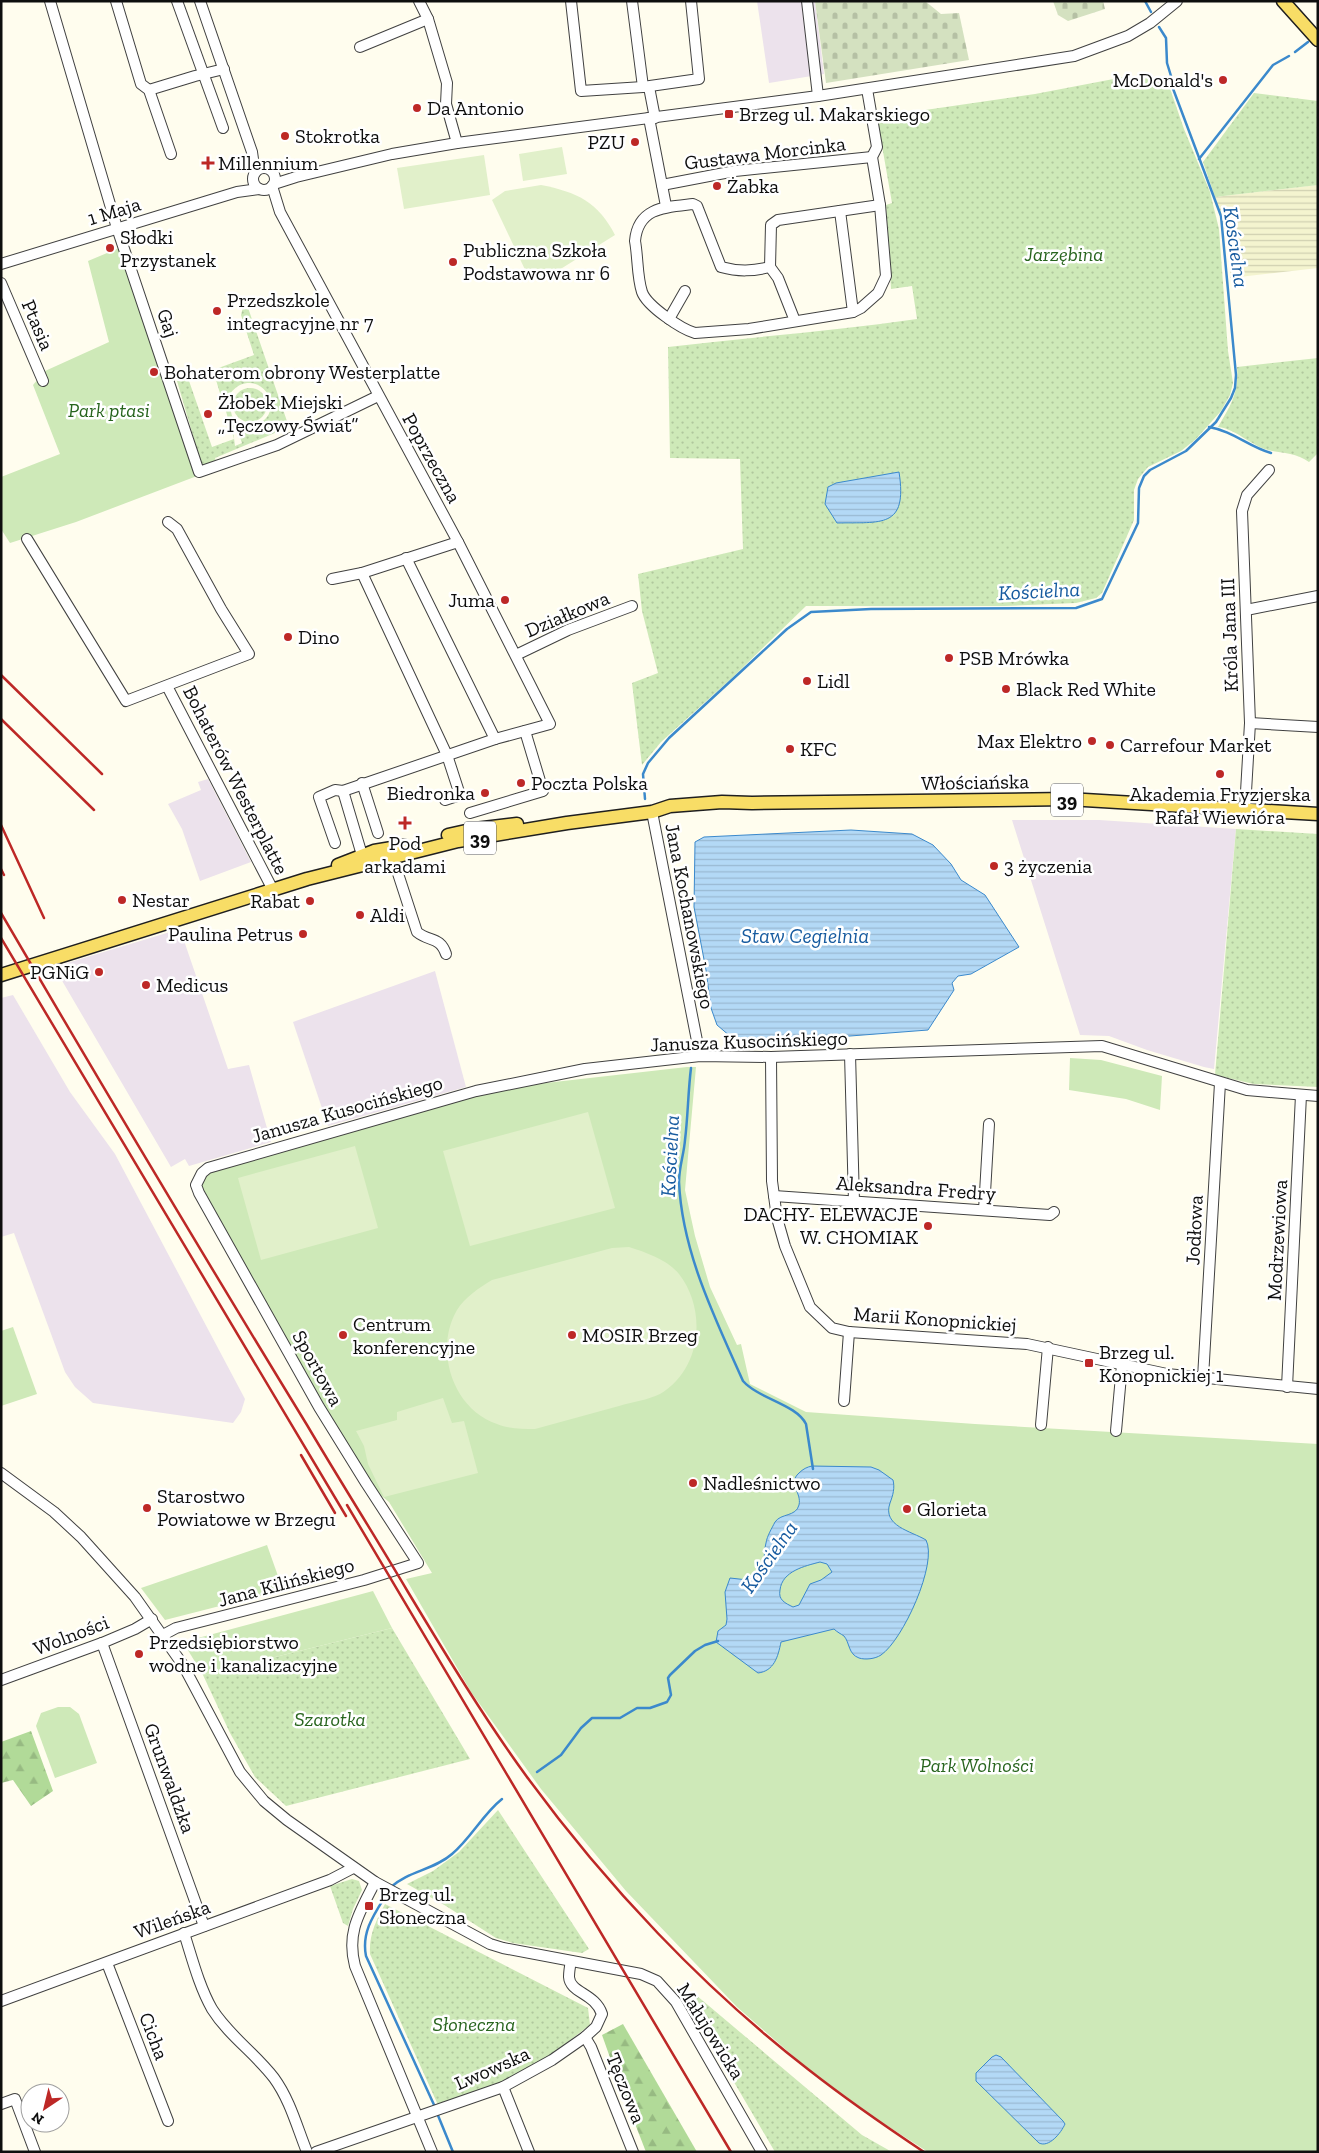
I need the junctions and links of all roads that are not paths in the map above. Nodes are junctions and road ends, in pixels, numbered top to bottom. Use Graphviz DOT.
graph roads {
  1 [pos="50,1"];
  2 [pos="116,1"];
  3 [pos="177,1"];
  4 [pos="200,1"];
  5 [pos="419,1"];
  6 [pos="571,1"];
  7 [pos="632,1"];
  8 [pos="691,1"];
  9 [pos="806,1"];
  10 [pos="1177,1"];
  11 [pos="1283,1"];
  12 [pos="1293,1"];
  13 [pos="1170,6"];
  14 [pos="428,19"];
  15 [pos="1318,31"];
  16 [pos="1318,40"];
  17 [pos="360,47"];
  18 [pos="224,69"];
  19 [pos="204,74"];
  20 [pos="646,87"];
  21 [pos="867,89"];
  22 [pos="149,90"];
  23 [pos="818,96"];
  24 [pos="652,118"];
  25 [pos="222,128"];
  26 [pos="456,143"];
  27 [pos="171,154"];
  28 [pos="872,157"];
  29 [pos="258,173"];
  30 [pos="268,185"];
  31 [pos="662,185"];
  32 [pos="237,192"];
  33 [pos="666,206"];
  34 [pos="880,206"];
  35 [pos="840,211"];
  36 [pos="117,228"];
  37 [pos="1,264"];
  38 [pos="770,267"];
  39 [pos="1,283"];
  40 [pos="685,291"];
  41 [pos="853,312"];
  42 [pos="669,319"];
  43 [pos="795,322"];
  44 [pos="43,381"];
  45 [pos="378,396"];
  46 [pos="1269,470"];
  47 [pos="168,522"];
  48 [pos="27,538"];
  49 [pos="458,542"];
  50 [pos="406,558"];
  51 [pos="362,573"];
  52 [pos="332,579"];
  53 [pos="1318,596"];
  54 [pos="632,606"];
  55 [pos="1246,610"];
  56 [pos="516,655"];
  57 [pos="167,686"];
  58 [pos="1250,722"];
  59 [pos="1318,727"];
  60 [pos="525,731"];
  61 [pos="495,739"];
  62 [pos="447,755"];
  63 [pos="362,783"];
  64 [pos="343,791"];
  65 [pos="445,800"];
  66 [pos="1245,809"];
  67 [pos="652,812"];
  68 [pos="470,813"];
  69 [pos="1318,814"];
  70 [pos="378,833"];
  71 [pos="335,843"];
  72 [pos="391,853"];
  73 [pos="362,855"];
  74 [pos="306,879"];
  75 [pos="273,890"];
  76 [pos="446,954"];
  77 [pos="6,973"];
  78 [pos="850,1054"];
  79 [pos="700,1056"];
  80 [pos="771,1057"];
  81 [pos="1220,1083"];
  82 [pos="1301,1095"];
  83 [pos="1318,1096"];
  84 [pos="989,1124"];
  85 [pos="196,1185"];
  86 [pos="774,1196"];
  87 [pos="854,1202"];
  88 [pos="984,1210"];
  89 [pos="1054,1212"];
  90 [pos="849,1332"];
  91 [pos="1048,1347"];
  92 [pos="1122,1365"];
  93 [pos="1203,1378"];
  94 [pos="1288,1387"];
  95 [pos="1318,1389"];
  96 [pos="844,1401"];
  97 [pos="1041,1425"];
  98 [pos="1116,1431"];
  99 [pos="1,1473"];
  100 [pos="418,1563"];
  101 [pos="152,1619"];
  102 [pos="163,1635"];
  103 [pos="102,1642"];
  104 [pos="1,1680"];
  105 [pos="353,1868"];
  106 [pos="380,1885"];
  107 [pos="204,1926"];
  108 [pos="184,1933"];
  109 [pos="571,1961"];
  110 [pos="107,1963"];
  111 [pos="1,2001"];
  112 [pos="585,2037"];
  113 [pos="503,2087"];
  114 [pos="1,2104"];
  115 [pos="418,2117"];
  116 [pos="168,2121"];
  117 [pos="319,2151"];
  118 [pos="35,2152"];
  119 [pos="307,2152"];
  120 [pos="432,2152"];
  121 [pos="529,2152"];
  122 [pos="633,2152"];
  123 [pos="762,2152"];
  1 -- 36 [label="street"];
  2 -- 22 [label="street"];
  3 -- 19 [label="street"];
  4 -- 18 [label="street"];
  5 -- 14 [label="street"];
  6 -- 20 [label="street"];
  7 -- 20 [label="street, Gustawa Morcinka"];
  8 -- 20 [label="street"];
  9 -- 23 [label="street"];
  10 -- 13 [label="street, 1 Maja"];
  11 -- 16 [label="main road"];
  12 -- 15 [label="main road"];
  13 -- 21 [label="street, 1 Maja"];
  14 -- 17 [label="street"];
  14 -- 26 [label="street"];
  18 -- 19 [label="street"];
  18 -- 29 [label="street"];
  19 -- 22 [label="street"];
  19 -- 25 [label="street"];
  20 -- 24 [label="street, Gustawa Morcinka"];
  21 -- 23 [label="street, 1 Maja"];
  21 -- 28 [label="street, Gustawa Morcinka"];
  22 -- 27 [label="street"];
  23 -- 24 [label="street, 1 Maja"];
  24 -- 26 [label="street, 1 Maja"];
  24 -- 31 [label="street, Gustawa Morcinka"];
  26 -- 30 [label="street, 1 Maja"];
  28 -- 31 [label="street, Gustawa Morcinka"];
  28 -- 34 [label="street, Gustawa Morcinka"];
  29 -- 30 [label="street"];
  29 -- 30 [label="street"];
  29 -- 32 [label="street, 1 Maja"];
  30 -- 32 [label="street, 1 Maja"];
  30 -- 45 [label="street, Poprzeczna"];
  31 -- 33 [label="street, Gustawa Morcinka"];
  32 -- 36 [label="street, 1 Maja"];
  33 -- 38 [label="street, Gustawa Morcinka"];
  33 -- 42 [label="street, Gustawa Morcinka"];
  34 -- 35 [label="street"];
  34 -- 41 [label="street, Gustawa Morcinka"];
  35 -- 38 [label="street"];
  35 -- 41 [label="street"];
  36 -- 37 [label="street, 1 Maja"];
  36 -- 45 [label="street, Gaj"];
  38 -- 43 [label="street"];
  39 -- 44 [label="street, Ptasia"];
  40 -- 42 [label="street"];
  41 -- 43 [label="street, Gustawa Morcinka"];
  42 -- 43 [label="street, Gustawa Morcinka"];
  45 -- 49 [label="street, Poprzeczna"];
  46 -- 55 [label="street, Króla Jana III"];
  47 -- 57 [label="street, Bohaterów Westerplatte"];
  48 -- 57 [label="street, Bohaterów Westerplatte"];
  49 -- 50 [label="street"];
  49 -- 56 [label="street, Poprzeczna"];
  50 -- 51 [label="street"];
  50 -- 61 [label="street"];
  51 -- 52 [label="street"];
  51 -- 62 [label="street"];
  53 -- 55 [label="street"];
  54 -- 56 [label="street, Działkowa"];
  55 -- 58 [label="street, Króla Jana III"];
  56 -- 60 [label="street, Poprzeczna"];
  57 -- 75 [label="street, Bohaterów Westerplatte"];
  58 -- 59 [label="street"];
  58 -- 66 [label="street, Króla Jana III"];
  60 -- 61 [label="street"];
  60 -- 68 [label="street"];
  61 -- 62 [label="street"];
  62 -- 63 [label="street"];
  62 -- 65 [label="street"];
  63 -- 64 [label="street"];
  63 -- 70 [label="street"];
  64 -- 71 [label="street"];
  64 -- 73 [label="street"];
  66 -- 67 [label="main road, Włościańska / 39"];
  66 -- 69 [label="main road, Włościańska / 39"];
  67 -- 72 [label="main road, Włościańska / 39"];
  67 -- 79 [label="street, Jana Kochanowskiego"];
  72 -- 73 [label="main road, 39"];
  72 -- 74 [label="main road, 39"];
  72 -- 76 [label="street"];
  73 -- 74 [label="main road, 39"];
  74 -- 75 [label="main road, 39"];
  75 -- 77 [label="main road, 39"];
  78 -- 80 [label="street, Janusza Kusocińskiego"];
  78 -- 81 [label="street, Janusza Kusocińskiego"];
  78 -- 87 [label="street"];
  79 -- 80 [label="street, Janusza Kusocińskiego"];
  79 -- 85 [label="street, Janusza Kusocińskiego"];
  80 -- 86 [label="street, Marii Konopnickiej"];
  81 -- 82 [label="street, Janusza Kusocińskiego"];
  81 -- 93 [label="street, Jodłowa"];
  82 -- 83 [label="street, Janusza Kusocińskiego"];
  82 -- 94 [label="street, Modrzewiowa"];
  84 -- 88 [label="street"];
  85 -- 100 [label="street, Sportowa"];
  86 -- 87 [label="street, Aleksandra Fredry"];
  86 -- 90 [label="street, Marii Konopnickiej"];
  87 -- 88 [label="street, Aleksandra Fredry"];
  88 -- 89 [label="street, Aleksandra Fredry"];
  90 -- 91 [label="street, Marii Konopnickiej"];
  90 -- 96 [label="street"];
  91 -- 92 [label="street, Marii Konopnickiej"];
  91 -- 97 [label="street"];
  92 -- 93 [label="street, Marii Konopnickiej"];
  92 -- 98 [label="street"];
  93 -- 94 [label="street, Marii Konopnickiej"];
  94 -- 95 [label="street, Marii Konopnickiej"];
  99 -- 101 [label="street, Małujowicka"];
  100 -- 102 [label="street, Jana Kilińskiego"];
  101 -- 102 [label="street, Małujowicka"];
  101 -- 103 [label="street, Wolności"];
  102 -- 105 [label="street, Małujowicka"];
  103 -- 104 [label="street, Wolności"];
  103 -- 107 [label="street, Grunwaldzka"];
  105 -- 106 [label="street, Małujowicka"];
  105 -- 107 [label="street, Wileńska"];
  106 -- 109 [label="street, Małujowicka"];
  106 -- 115 [label="street"];
  107 -- 108 [label="street, Wileńska"];
  108 -- 110 [label="street, Wileńska"];
  108 -- 119 [label="street"];
  109 -- 112 [label="street, Lwowska"];
  109 -- 123 [label="street, Małujowicka"];
  110 -- 111 [label="street, Wileńska"];
  110 -- 116 [label="street, Cicha"];
  112 -- 113 [label="street, Lwowska"];
  112 -- 122 [label="street, Tęczowa"];
  113 -- 115 [label="street, Lwowska"];
  113 -- 121 [label="street"];
  114 -- 118 [label="street"];
  115 -- 117 [label="street, Lwowska"];
  115 -- 120 [label="street"];
}
